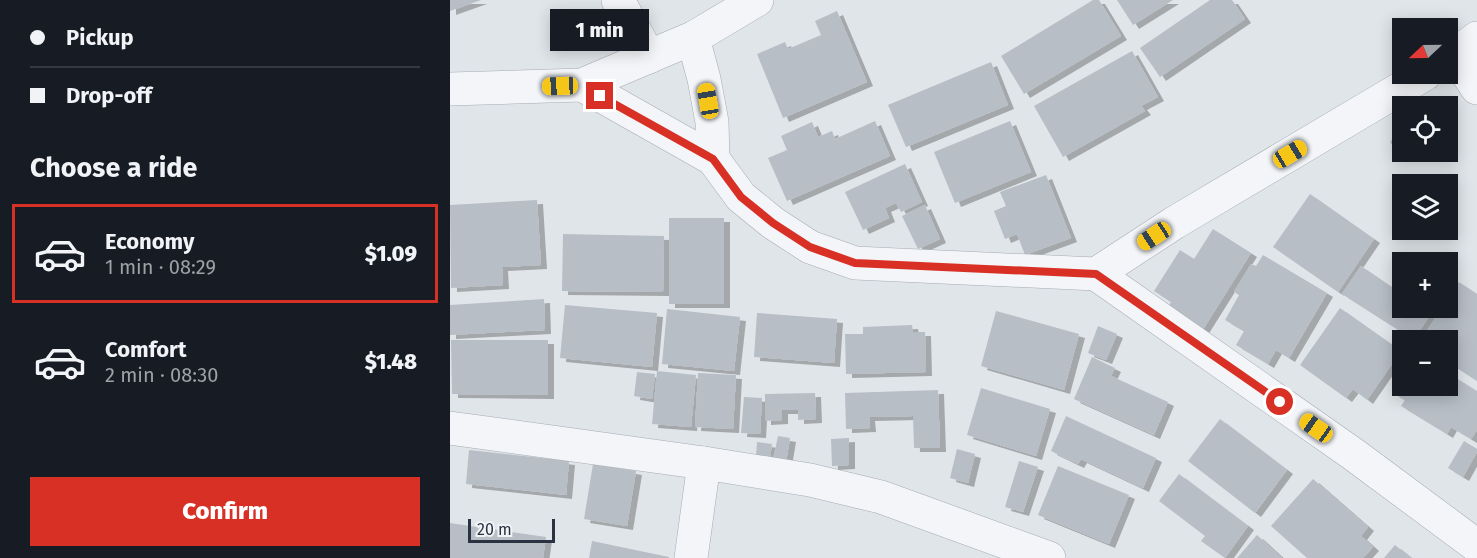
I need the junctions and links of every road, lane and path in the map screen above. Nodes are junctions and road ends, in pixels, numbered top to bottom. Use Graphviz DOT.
graph roads {
  1 [pos="618,0"];
  2 [pos="757,0"];
  3 [pos="693,38"];
  4 [pos="1460,51"];
  5 [pos="649,57"];
  6 [pos="1408,84"];
  7 [pos="582,85"];
  8 [pos="1477,88"];
  9 [pos="450,89"];
  10 [pos="713,159"];
  11 [pos="1096,274"];
  12 [pos="450,428"];
  13 [pos="704,463"];
  14 [pos="1477,546"];
  15 [pos="691,558"];
  16 [pos="1049,558"];
  1 -- 5 [label="street"];
  2 -- 3 [label="street"];
  3 -- 5 [label="street"];
  3 -- 10 [label="street"];
  4 -- 8 [label="street"];
  5 -- 7 [label="street"];
  6 -- 11 [label="street"];
  7 -- 9 [label="street"];
  7 -- 10 [label="street"];
  10 -- 11 [label="street"];
  11 -- 14 [label="street"];
  12 -- 13 [label="street"];
  13 -- 15 [label="street"];
  13 -- 16 [label="street"];
}
